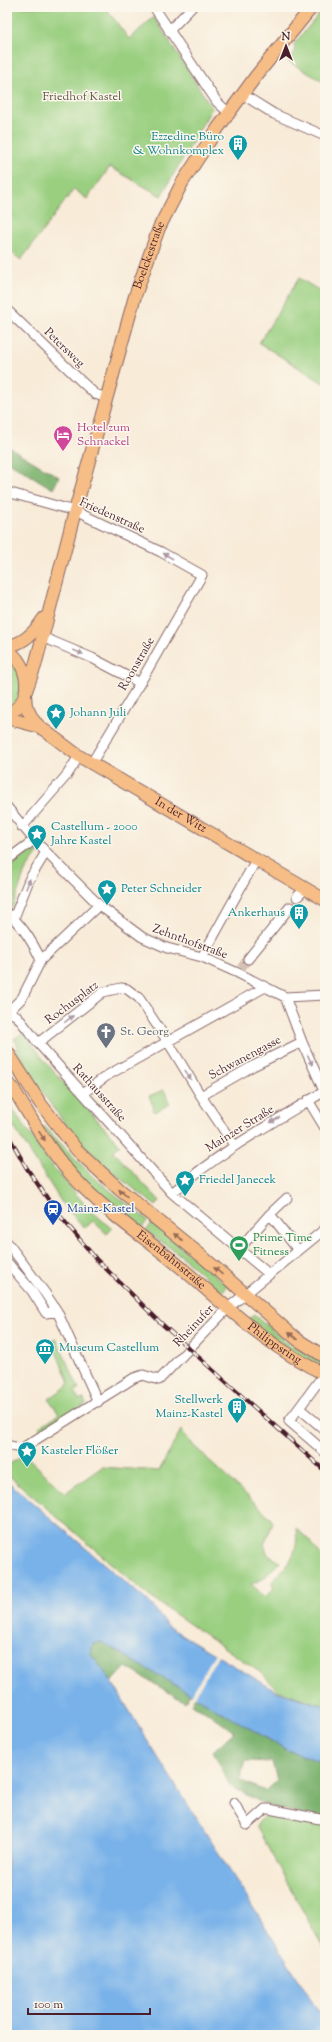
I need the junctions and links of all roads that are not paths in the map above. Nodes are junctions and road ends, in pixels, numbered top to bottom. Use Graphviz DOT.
graph roads {
  1 [pos="154,7"];
  2 [pos="192,7"];
  3 [pos="312,7"];
  4 [pos="169,31"];
  5 [pos="242,94"];
  6 [pos="229,112"];
  7 [pos="325,136"];
  8 [pos="7,310"];
  9 [pos="107,398"];
  10 [pos="7,492"];
  11 [pos="75,511"];
  12 [pos="202,575"];
  13 [pos="49,610"];
  14 [pos="42,637"];
  15 [pos="7,646"];
  16 [pos="7,650"];
  17 [pos="140,683"];
  18 [pos="26,693"];
  19 [pos="7,714"];
  20 [pos="7,718"];
  21 [pos="40,727"];
  22 [pos="79,756"];
  23 [pos="91,764"];
  24 [pos="7,807"];
  25 [pos="22,827"];
  26 [pos="34,840"];
  27 [pos="46,852"];
  28 [pos="7,860"];
  29 [pos="256,860"];
  30 [pos="325,900"];
  31 [pos="99,905"];
  32 [pos="290,907"];
  33 [pos="11,916"];
  34 [pos="202,957"];
  35 [pos="248,959"];
  36 [pos="41,961"];
  37 [pos="265,987"];
  38 [pos="325,995"];
  39 [pos="285,997"];
  40 [pos="8,1011"];
  41 [pos="168,1042"];
  42 [pos="302,1042"];
  43 [pos="38,1043"];
  44 [pos="7,1051"];
  45 [pos="7,1065"];
  46 [pos="7,1083"];
  47 [pos="7,1091"];
  48 [pos="325,1091"];
  49 [pos="83,1093"];
  50 [pos="200,1096"];
  51 [pos="308,1100"];
  52 [pos="22,1103"];
  53 [pos="40,1103"];
  54 [pos="325,1128"];
  55 [pos="234,1145"];
  56 [pos="172,1193"];
  57 [pos="287,1198"];
  58 [pos="270,1214"];
  59 [pos="325,1229"];
  60 [pos="7,1242"];
  61 [pos="239,1249"];
  62 [pos="298,1250"];
  63 [pos="7,1262"];
  64 [pos="269,1274"];
  65 [pos="244,1293"];
  66 [pos="228,1308"];
  67 [pos="57,1311"];
  68 [pos="325,1357"];
  69 [pos="325,1374"];
  70 [pos="98,1402"];
  71 [pos="300,1408"];
  72 [pos="325,1430"];
  73 [pos="9,1446"];
  74 [pos="325,1452"];
  75 [pos="234,1803"];
  76 [pos="325,1820"];
  1 -- 4 [label="street"];
  2 -- 4 [label="street"];
  3 -- 5 [label="main road, Boelckestraße"];
  4 -- 6 [label="street"];
  5 -- 6 [label="main road, Boelckestraße"];
  5 -- 7 [label="street"];
  6 -- 9 [label="main road, Boelckestraße"];
  8 -- 9 [label="street, Petersweg"];
  9 -- 11 [label="main road, Boelckestraße"];
  10 -- 11 [label="street, Friedenstraße"];
  12 -- 11 [label="street, Friedenstraße, one-way"];
  11 -- 13 [label="main road, Boelckestraße"];
  12 -- 17 [label="street, Roonstraße"];
  13 -- 14 [label="main road, Boelckestraße"];
  13 -- 15 [label="main road"];
  14 -- 17 [label="street, one-way"];
  14 -- 18 [label="main road, Boelckestraße"];
  16 -- 18 [label="main road, In der Witz"];
  17 -- 23 [label="street, Roonstraße"];
  18 -- 19 [label="main road, Boelckestraße"];
  18 -- 21 [label="main road, In der Witz"];
  20 -- 21 [label="main road, In der Witz"];
  21 -- 22 [label="main road, In der Witz"];
  22 -- 23 [label="main road, In der Witz"];
  22 -- 25 [label="street"];
  23 -- 29 [label="main road, In der Witz"];
  24 -- 25 [label="street, Zehnthofstraße"];
  25 -- 26 [label="street, Zehnthofstraße"];
  26 -- 27 [label="street, Zehnthofstraße"];
  26 -- 28 [label="street"];
  27 -- 31 [label="street, Zehnthofstraße"];
  33 -- 27 [label="street, one-way"];
  29 -- 30 [label="main road, In der Witz"];
  29 -- 34 [label="street"];
  31 -- 34 [label="street, Zehnthofstraße"];
  31 -- 36 [label="street"];
  32 -- 35 [label="street"];
  33 -- 36 [label="street"];
  34 -- 37 [label="street, Zehnthofstraße"];
  36 -- 40 [label="street"];
  37 -- 39 [label="street, Zehnthofstraße"];
  37 -- 41 [label="street"];
  38 -- 39 [label="street"];
  39 -- 42 [label="street"];
  40 -- 43 [label="street, Rathausstraße"];
  43 -- 41 [label="street, Rochusplatz, one-way"];
  41 -- 49 [label="street"];
  41 -- 50 [label="street, Rochusplatz, one-way"];
  42 -- 48 [label="street, one-way"];
  42 -- 50 [label="street, Schwanengasse"];
  43 -- 49 [label="street, Rathausstraße"];
  44 -- 53 [label="main road, Eisenbahnstraße"];
  45 -- 53 [label="main road, Eisenbahnstraße"];
  46 -- 52 [label="main road, Eisenbahnstraße"];
  47 -- 52 [label="main road, Eisenbahnstraße"];
  48 -- 51 [label="street, Mainzer Straße"];
  49 -- 56 [label="street, Rathausstraße"];
  50 -- 55 [label="street, Rochusplatz"];
  51 -- 54 [label="street"];
  51 -- 55 [label="street, Mainzer Straße, one-way"];
  52 -- 66 [label="main road, Eisenbahnstraße, one-way"];
  65 -- 53 [label="main road, Eisenbahnstraße, one-way"];
  55 -- 56 [label="street, Mainzer Straße"];
  56 -- 61 [label="street, Rathausstraße"];
  57 -- 58 [label="street"];
  58 -- 61 [label="street"];
  58 -- 62 [label="street"];
  59 -- 62 [label="street"];
  60 -- 67 [label="street"];
  61 -- 64 [label="street, Rathausstraße"];
  62 -- 64 [label="street"];
  63 -- 67 [label="street"];
  64 -- 65 [label="street"];
  65 -- 66 [label="street"];
  68 -- 65 [label="main road, Philippsring, one-way"];
  66 -- 69 [label="main road, Philippsring"];
  66 -- 70 [label="street, Rheinufer"];
  67 -- 70 [label="street"];
  69 -- 71 [label="street"];
  70 -- 73 [label="street, Rheinufer"];
  71 -- 72 [label="street"];
  71 -- 74 [label="street"];
  75 -- 76 [label="street"];
}
